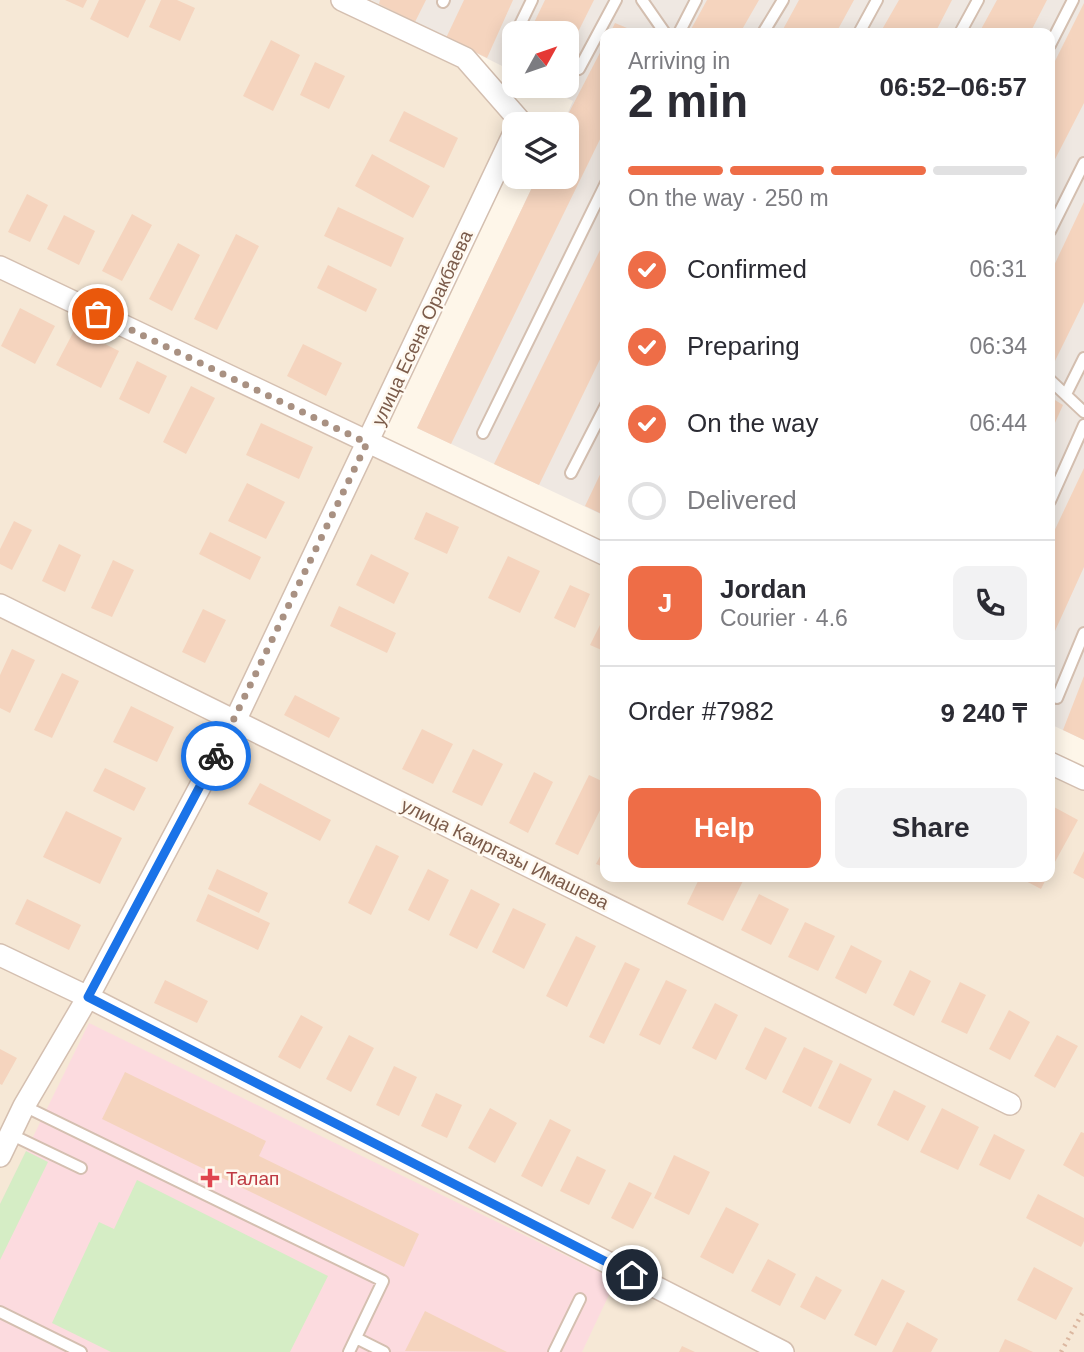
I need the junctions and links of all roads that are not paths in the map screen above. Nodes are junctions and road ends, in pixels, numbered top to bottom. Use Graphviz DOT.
graph roads {
  1 [pos="342,0"];
  2 [pos="532,0"];
  3 [pos="616,0"];
  4 [pos="642,0"];
  5 [pos="696,0"];
  6 [pos="783,0"];
  7 [pos="877,0"];
  8 [pos="978,0"];
  9 [pos="1073,0"];
  10 [pos="522,21"];
  11 [pos="601,28"];
  12 [pos="662,28"];
  13 [pos="682,28"];
  14 [pos="766,28"];
  15 [pos="862,28"];
  16 [pos="963,28"];
  17 [pos="600,30"];
  18 [pos="1055,35"];
  19 [pos="579,69"];
  20 [pos="507,112"];
  21 [pos="502,160"];
  22 [pos="1084,163"];
  23 [pos="600,195"];
  24 [pos="1055,221"];
  25 [pos="0,267"];
  26 [pos="1084,358"];
  27 [pos="1055,384"];
  28 [pos="1066,394"];
  29 [pos="1084,411"];
  30 [pos="600,417"];
  31 [pos="1084,425"];
  32 [pos="483,433"];
  33 [pos="367,443"];
  34 [pos="572,474"];
  35 [pos="1055,490"];
  36 [pos="600,552"];
  37 [pos="0,605"];
  38 [pos="1084,633"];
  39 [pos="1057,698"];
  40 [pos="235,721"];
  41 [pos="1055,765"];
  42 [pos="1084,779"];
  43 [pos="0,955"];
  44 [pos="88,997"];
  45 [pos="1010,1104"];
  46 [pos="24,1106"];
  47 [pos="10,1134"];
  48 [pos="0,1156"];
  49 [pos="81,1168"];
  50 [pos="580,1299"];
  51 [pos="0,1312"];
  52 [pos="356,1338"];
  53 [pos="753,1345"];
  54 [pos="82,1352"];
  55 [pos="349,1352"];
  56 [pos="384,1352"];
  57 [pos="554,1352"];
  58 [pos="783,1352"];
  1 -- 20 [label="street"];
  2 -- 10 [label="lane"];
  3 -- 11 [label="lane"];
  4 -- 12 [label="lane"];
  5 -- 13 [label="lane"];
  6 -- 14 [label="lane"];
  7 -- 15 [label="lane"];
  8 -- 16 [label="lane"];
  9 -- 18 [label="lane"];
  17 -- 19 [label="lane"];
  21 -- 33 [label="street, улица Есена Оракбаева"];
  22 -- 24 [label="lane"];
  23 -- 32 [label="lane"];
  25 -- 33 [label="street"];
  26 -- 28 [label="lane"];
  27 -- 28 [label="lane"];
  28 -- 29 [label="lane"];
  30 -- 34 [label="lane"];
  31 -- 35 [label="lane"];
  33 -- 36 [label="street"];
  33 -- 40 [label="street, улица Есена Оракбаева"];
  37 -- 40 [label="street, улица Каиргазы Имашева"];
  38 -- 39 [label="lane"];
  40 -- 44 [label="street, улица Есена Оракбаева"];
  40 -- 45 [label="street, улица Каиргазы Имашева"];
  41 -- 42 [label="street"];
  43 -- 44 [label="street"];
  44 -- 46 [label="street, улица Есена Оракбаева"];
  44 -- 53 [label="street"];
  46 -- 47 [label="street, улица Есена Оракбаева"];
  46 -- 52 [label="lane"];
  47 -- 48 [label="street, улица Есена Оракбаева"];
  47 -- 49 [label="lane"];
  50 -- 57 [label="lane"];
  51 -- 54 [label="lane"];
  52 -- 55 [label="lane"];
  52 -- 56 [label="lane"];
  53 -- 58 [label="street"];
}
